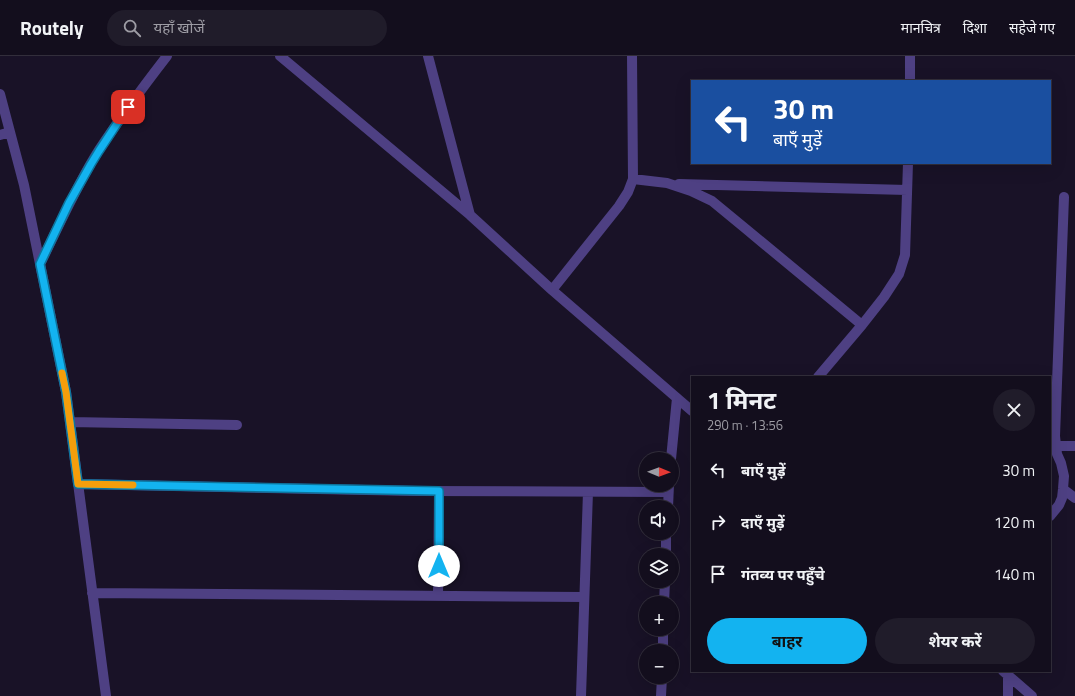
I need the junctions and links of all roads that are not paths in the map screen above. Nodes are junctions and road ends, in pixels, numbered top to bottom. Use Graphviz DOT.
graph roads {
  1 [pos="167,56"];
  2 [pos="280,56"];
  3 [pos="428,56"];
  4 [pos="632,56"];
  5 [pos="910,56"];
  6 [pos="910,80"];
  7 [pos="0,94"];
  8 [pos="10,132"];
  9 [pos="0,135"];
  10 [pos="908,164"];
  11 [pos="633,179"];
  12 [pos="667,183"];
  13 [pos="907,190"];
  14 [pos="1064,196"];
  15 [pos="470,215"];
  16 [pos="40,264"];
  17 [pos="552,290"];
  18 [pos="862,325"];
  19 [pos="819,376"];
  20 [pos="677,398"];
  21 [pos="691,409"];
  22 [pos="70,422"];
  23 [pos="236,425"];
  24 [pos="1056,446"];
  25 [pos="1075,446"];
  26 [pos="672,452"];
  27 [pos="78,484"];
  28 [pos="639,489"];
  29 [pos="1064,489"];
  30 [pos="439,491"];
  31 [pos="588,492"];
  32 [pos="1075,498"];
  33 [pos="1051,515"];
  34 [pos="92,593"];
  35 [pos="438,596"];
  36 [pos="584,597"];
  37 [pos="1005,673"];
  38 [pos="662,684"];
  39 [pos="106,696"];
  40 [pos="581,696"];
  41 [pos="661,696"];
  42 [pos="1008,696"];
  43 [pos="1032,696"];
  1 -- 16 [label="street"];
  2 -- 15 [label="street"];
  3 -- 15 [label="street"];
  4 -- 11 [label="street"];
  5 -- 6 [label="street"];
  7 -- 8 [label="street"];
  8 -- 9 [label="street"];
  8 -- 16 [label="street"];
  10 -- 13 [label="street"];
  11 -- 12 [label="street"];
  11 -- 17 [label="street"];
  12 -- 13 [label="street"];
  12 -- 18 [label="street"];
  13 -- 18 [label="street"];
  14 -- 24 [label="street"];
  15 -- 17 [label="street"];
  16 -- 22 [label="street"];
  17 -- 20 [label="street"];
  18 -- 19 [label="street"];
  20 -- 21 [label="street"];
  20 -- 26 [label="street"];
  22 -- 23 [label="street"];
  22 -- 27 [label="street"];
  24 -- 25 [label="street"];
  24 -- 29 [label="street"];
  27 -- 30 [label="street"];
  27 -- 34 [label="street"];
  28 -- 31 [label="street"];
  29 -- 32 [label="street"];
  29 -- 33 [label="street"];
  30 -- 31 [label="street"];
  30 -- 35 [label="street"];
  31 -- 36 [label="street"];
  34 -- 35 [label="street"];
  34 -- 39 [label="street"];
  35 -- 36 [label="street"];
  36 -- 40 [label="street"];
  37 -- 42 [label="street"];
  37 -- 43 [label="street"];
  38 -- 41 [label="street"];
}
